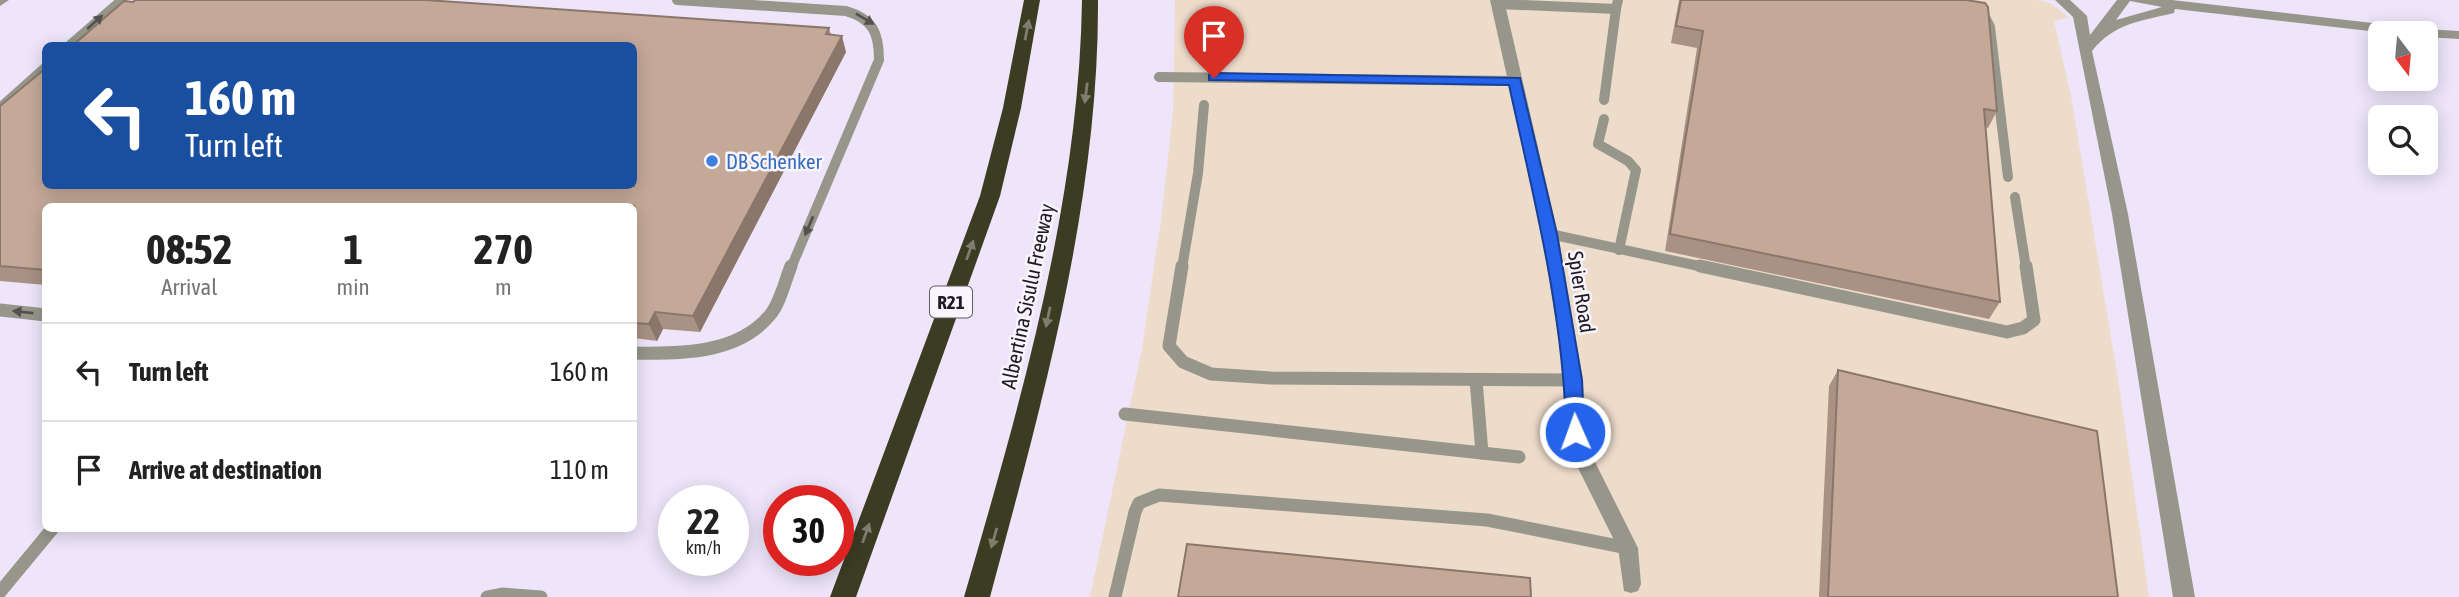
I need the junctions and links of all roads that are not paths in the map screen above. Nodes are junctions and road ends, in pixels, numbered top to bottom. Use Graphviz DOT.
graph roads {
  1 [pos="122,0"];
  2 [pos="677,0"];
  3 [pos="1032,0"];
  4 [pos="1090,0"];
  5 [pos="1961,0"];
  6 [pos="2062,0"];
  7 [pos="2123,0"];
  8 [pos="2136,0"];
  9 [pos="2159,1"];
  10 [pos="1497,2"];
  11 [pos="1588,3"];
  12 [pos="2198,3"];
  13 [pos="1617,5"];
  14 [pos="2368,27"];
  15 [pos="2104,30"];
  16 [pos="2438,34"];
  17 [pos="2459,35"];
  18 [pos="74,42"];
  19 [pos="2085,51"];
  20 [pos="42,71"];
  21 [pos="1159,77"];
  22 [pos="1515,81"];
  23 [pos="1604,100"];
  24 [pos="1204,105"];
  25 [pos="0,108"];
  26 [pos="1604,119"];
  27 [pos="2008,177"];
  28 [pos="2015,197"];
  29 [pos="1550,234"];
  30 [pos="1619,250"];
  31 [pos="0,310"];
  32 [pos="42,315"];
  33 [pos="637,353"];
  34 [pos="1476,380"];
  35 [pos="1574,380"];
  36 [pos="1125,414"];
  37 [pos="1482,453"];
  38 [pos="1520,457"];
  39 [pos="50,532"];
  40 [pos="1628,548"];
  41 [pos="1631,584"];
  42 [pos="0,592"];
  43 [pos="487,597"];
  44 [pos="541,597"];
  45 [pos="843,597"];
  46 [pos="977,597"];
  47 [pos="1115,597"];
  48 [pos="2184,597"];
  18 -- 1 [label="lane, one-way"];
  2 -- 33 [label="lane, one-way"];
  45 -- 3 [label="highway, R21, one-way"];
  4 -- 46 [label="highway, Albertina Sisulu Freeway, one-way"];
  5 -- 27 [label="lane"];
  6 -- 19 [label="street"];
  7 -- 15 [label="street"];
  8 -- 9 [label="street"];
  9 -- 12 [label="street"];
  10 -- 11 [label="lane"];
  10 -- 22 [label="street, Spier Road"];
  11 -- 13 [label="lane"];
  12 -- 14 [label="street"];
  12 -- 15 [label="street"];
  13 -- 23 [label="lane"];
  15 -- 19 [label="street"];
  16 -- 17 [label="street"];
  19 -- 48 [label="street"];
  20 -- 25 [label="lane"];
  21 -- 22 [label="lane"];
  22 -- 29 [label="street, Spier Road"];
  24 -- 34 [label="lane"];
  26 -- 30 [label="lane"];
  28 -- 30 [label="lane"];
  29 -- 30 [label="lane"];
  29 -- 35 [label="street, Spier Road"];
  32 -- 31 [label="lane, one-way"];
  34 -- 35 [label="lane"];
  34 -- 37 [label="lane"];
  35 -- 40 [label="street, Spier Road"];
  36 -- 37 [label="lane"];
  37 -- 38 [label="lane"];
  39 -- 42 [label="lane"];
  40 -- 41 [label="street, Spier Road"];
  40 -- 47 [label="lane"];
  43 -- 44 [label="lane"];
}
